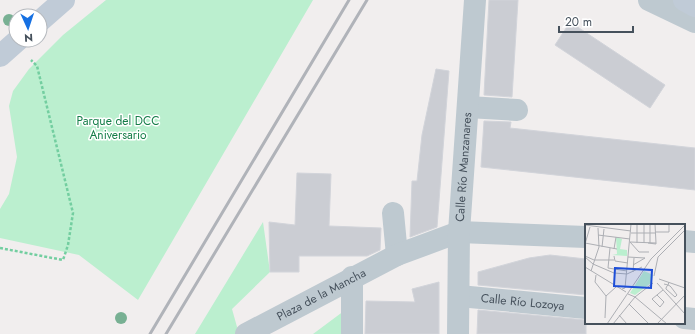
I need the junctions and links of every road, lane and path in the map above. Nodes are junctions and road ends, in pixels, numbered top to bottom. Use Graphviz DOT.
graph roads {
  1 [pos="64,0"];
  2 [pos="475,0"];
  3 [pos="649,0"];
  4 [pos="684,0"];
  5 [pos="695,6"];
  6 [pos="48,14"];
  7 [pos="695,22"];
  8 [pos="14,48"];
  9 [pos="468,107"];
  10 [pos="517,110"];
  11 [pos="393,213"];
  12 [pos="459,232"];
  13 [pos="585,237"];
  14 [pos="685,241"];
  15 [pos="695,242"];
  16 [pos="0,248"];
  17 [pos="396,255"];
  18 [pos="352,277"];
  19 [pos="459,296"];
  20 [pos="585,308"];
  21 [pos="685,318"];
  22 [pos="695,319"];
  23 [pos="246,334"];
  24 [pos="352,334"];
  25 [pos="458,334"];
  1 -- 6 [label="main road"];
  2 -- 9 [label="street, Calle Río Manzanares"];
  3 -- 7 [label="street"];
  4 -- 5 [label="main road"];
  8 -- 16 [label="path"];
  9 -- 10 [label="street"];
  9 -- 12 [label="street, Calle Río Manzanares"];
  11 -- 17 [label="street"];
  12 -- 13 [label="street"];
  12 -- 17 [label="street, Plaza de la Mancha"];
  12 -- 19 [label="street, Calle Río Manzanares"];
  14 -- 15 [label="street"];
  17 -- 18 [label="street, Plaza de la Mancha"];
  18 -- 23 [label="street, Plaza de la Mancha"];
  18 -- 24 [label="street"];
  19 -- 20 [label="street, Calle Río Lozoya"];
  19 -- 25 [label="street, Calle Río Manzanares"];
  21 -- 22 [label="street"];
}
